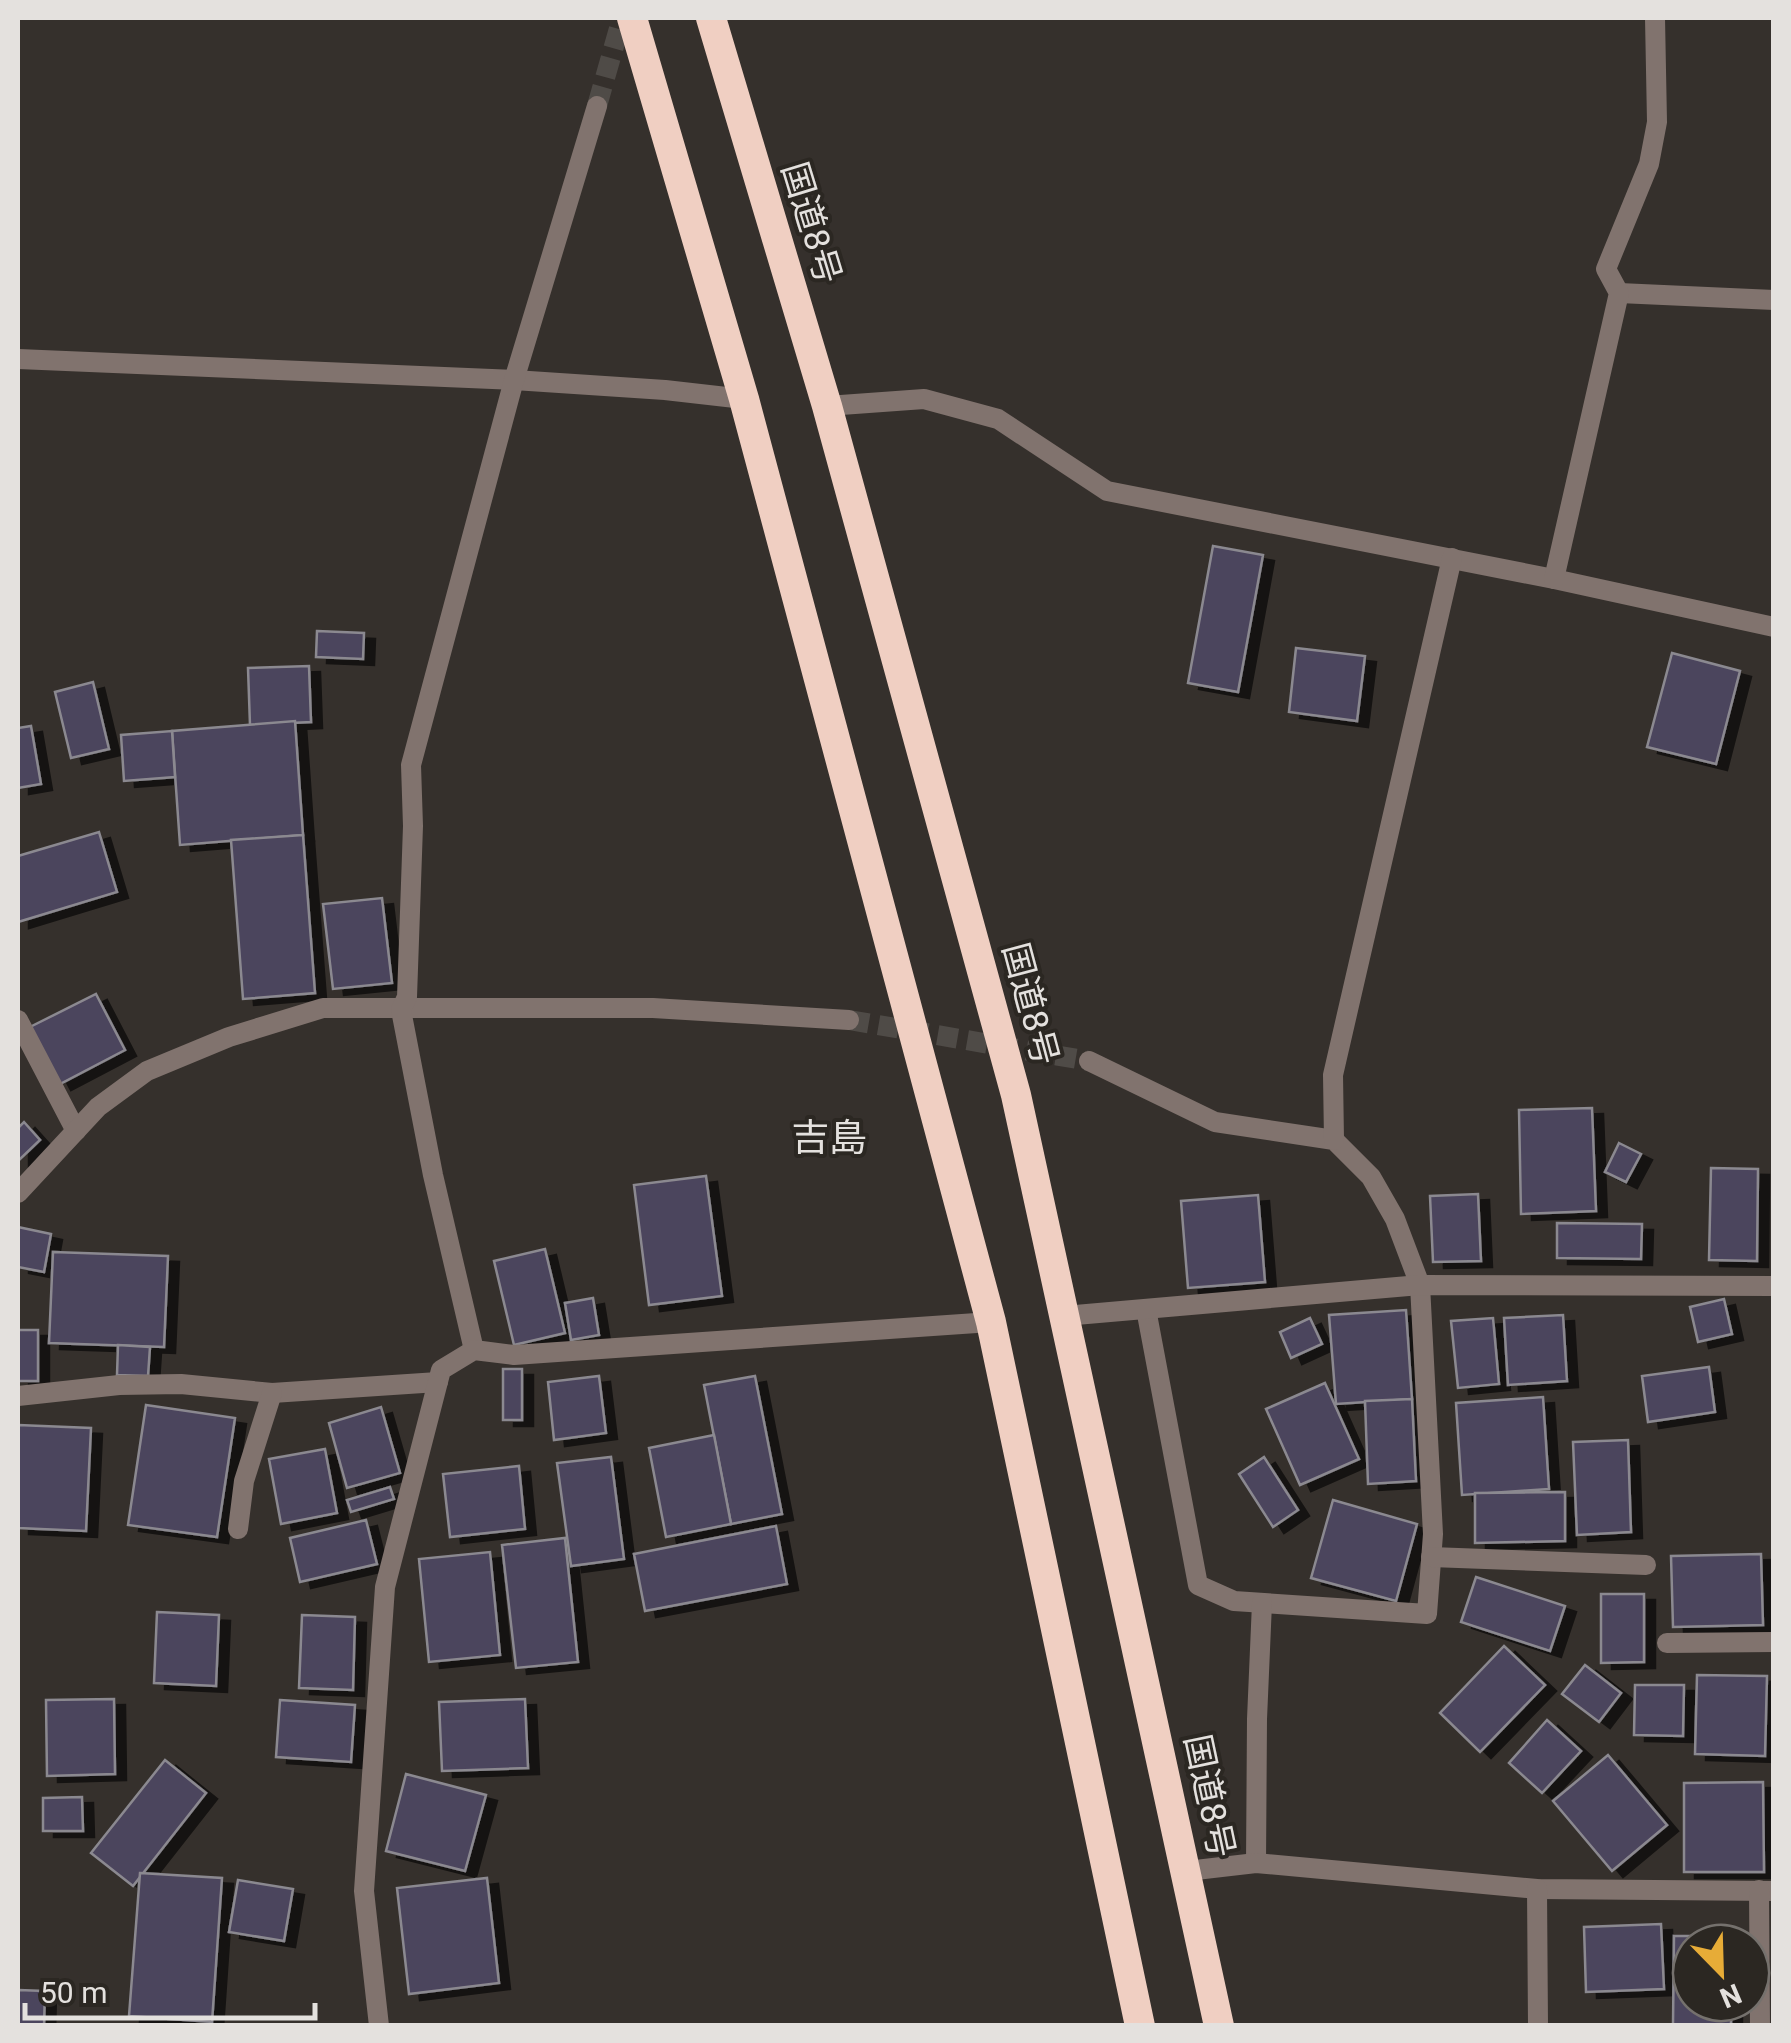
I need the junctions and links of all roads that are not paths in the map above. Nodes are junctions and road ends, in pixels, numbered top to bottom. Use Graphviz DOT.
graph roads {
  1 [pos="632,18"];
  2 [pos="711,18"];
  3 [pos="1655,18"];
  4 [pos="597,106"];
  5 [pos="1619,293"];
  6 [pos="1774,300"];
  7 [pos="18,358"];
  8 [pos="514,380"];
  9 [pos="744,400"];
  10 [pos="827,406"];
  11 [pos="1452,558"];
  12 [pos="1554,579"];
  13 [pos="1774,627"];
  14 [pos="400,1010"];
  15 [pos="18,1020"];
  16 [pos="849,1020"];
  17 [pos="1089,1061"];
  18 [pos="76,1131"];
  19 [pos="1334,1140"];
  20 [pos="18,1193"];
  21 [pos="1420,1285"];
  22 [pos="1774,1286"];
  23 [pos="1146,1309"];
  24 [pos="1064,1316"];
  25 [pos="990,1322"];
  26 [pos="474,1350"];
  27 [pos="438,1382"];
  28 [pos="272,1394"];
  29 [pos="18,1396"];
  30 [pos="238,1529"];
  31 [pos="1431,1557"];
  32 [pos="1646,1564"];
  33 [pos="1262,1603"];
  34 [pos="1774,1642"];
  35 [pos="1667,1643"];
  36 [pos="1256,1864"];
  37 [pos="1187,1871"];
  38 [pos="1537,1889"];
  39 [pos="1766,1890"];
  40 [pos="378,2026"];
  41 [pos="1140,2026"];
  42 [pos="1219,2026"];
  43 [pos="1538,2026"];
  44 [pos="1760,2026"];
  1 -- 9 [label="highway"];
  2 -- 10 [label="highway, 国道8号"];
  3 -- 5 [label="street"];
  4 -- 8 [label="street"];
  5 -- 6 [label="street"];
  5 -- 12 [label="street"];
  7 -- 8 [label="street"];
  8 -- 9 [label="street"];
  8 -- 14 [label="street"];
  9 -- 25 [label="highway"];
  10 -- 11 [label="street"];
  10 -- 24 [label="highway, 国道8号"];
  11 -- 12 [label="street"];
  11 -- 19 [label="street"];
  12 -- 13 [label="street"];
  14 -- 16 [label="street"];
  14 -- 18 [label="street"];
  14 -- 26 [label="street"];
  15 -- 18 [label="street"];
  17 -- 19 [label="street"];
  18 -- 20 [label="street"];
  19 -- 21 [label="street"];
  21 -- 22 [label="street"];
  21 -- 23 [label="street"];
  21 -- 31 [label="street"];
  23 -- 24 [label="street"];
  23 -- 33 [label="street"];
  24 -- 37 [label="highway, 国道8号"];
  25 -- 26 [label="street"];
  25 -- 41 [label="highway"];
  26 -- 27 [label="street"];
  27 -- 28 [label="street"];
  27 -- 40 [label="street"];
  28 -- 29 [label="street"];
  28 -- 30 [label="street"];
  31 -- 32 [label="street"];
  31 -- 33 [label="street"];
  33 -- 36 [label="street"];
  34 -- 35 [label="street"];
  36 -- 37 [label="street"];
  36 -- 38 [label="street"];
  37 -- 42 [label="highway, 国道8号"];
  38 -- 39 [label="street"];
  38 -- 43 [label="street"];
  39 -- 44 [label="street"];
}
